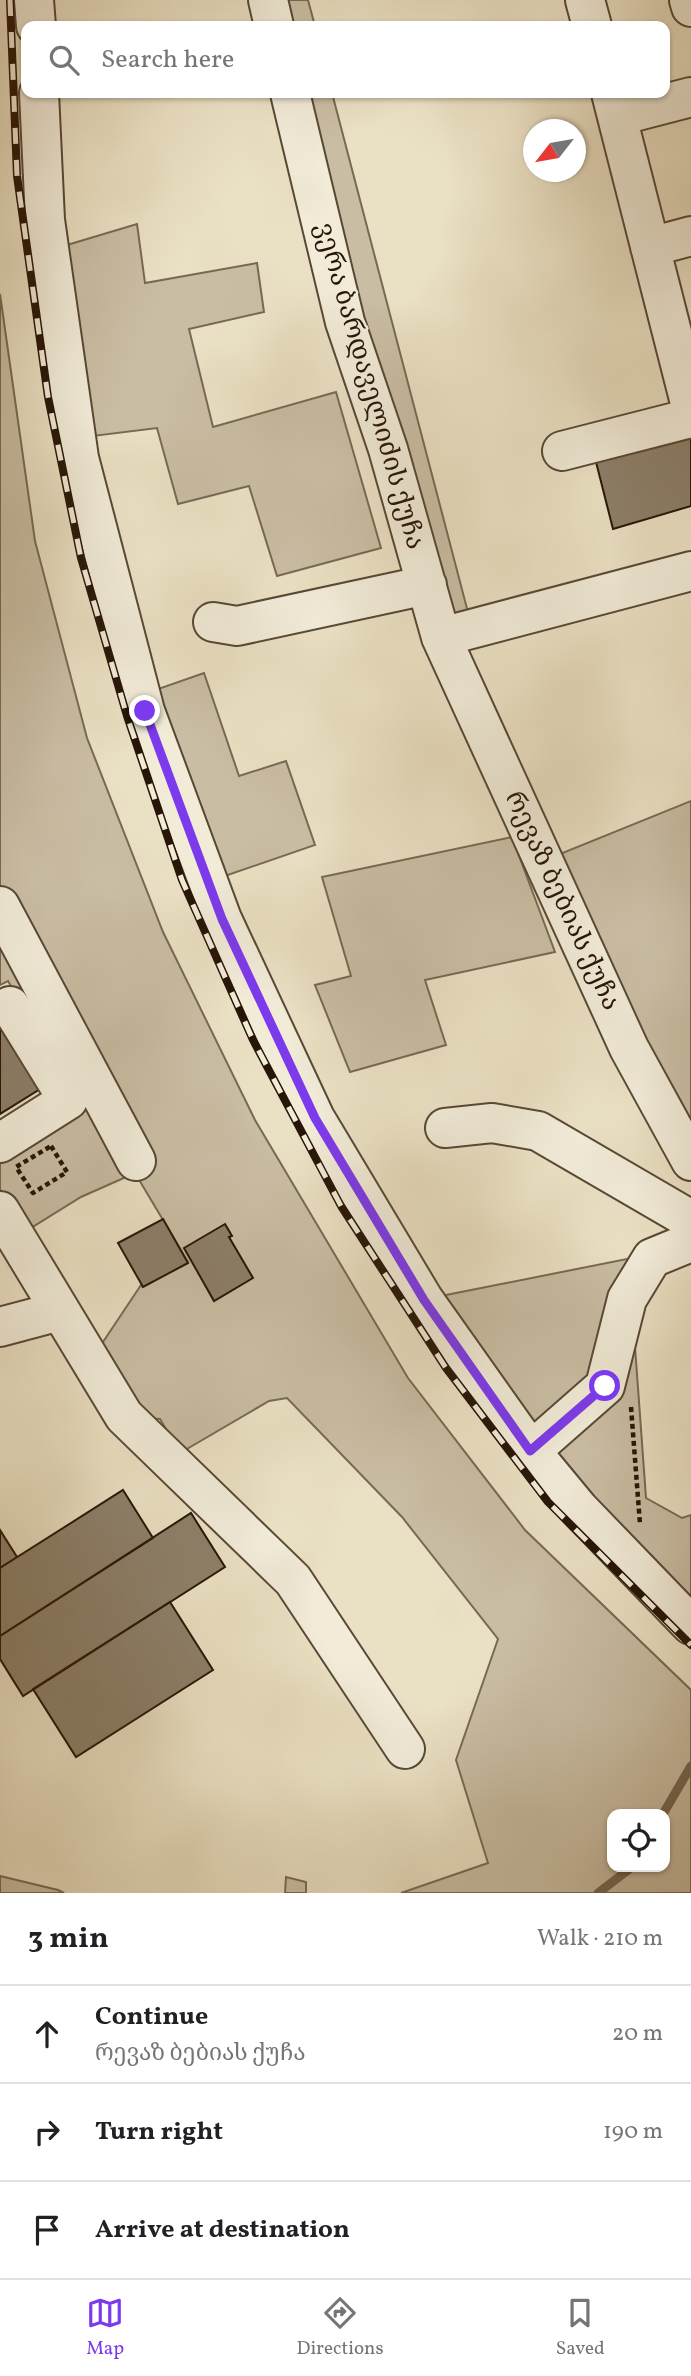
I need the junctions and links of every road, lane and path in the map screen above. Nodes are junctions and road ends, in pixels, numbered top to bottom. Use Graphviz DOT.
graph roads {
  1 [pos="34,0"];
  2 [pos="268,0"];
  3 [pos="585,0"];
  4 [pos="689,0"];
  5 [pos="691,7"];
  6 [pos="36,21"];
  7 [pos="273,21"];
  8 [pos="591,21"];
  9 [pos="691,97"];
  10 [pos="39,98"];
  11 [pos="291,98"];
  12 [pos="614,105"];
  13 [pos="691,236"];
  14 [pos="650,247"];
  15 [pos="691,407"];
  16 [pos="691,418"];
  17 [pos="562,451"];
  18 [pos="691,571"];
  19 [pos="427,585"];
  20 [pos="213,622"];
  21 [pos="441,637"];
  22 [pos="0,906"];
  23 [pos="10,1006"];
  24 [pos="445,1128"];
  25 [pos="0,1143"];
  26 [pos="136,1161"];
  27 [pos="691,1161"];
  28 [pos="67,1172"];
  29 [pos="0,1210"];
  30 [pos="691,1220"];
  31 [pos="691,1242"];
  32 [pos="60,1311"];
  33 [pos="0,1327"];
  34 [pos="631,1403"];
  35 [pos="530,1451"];
  36 [pos="643,1577"];
  37 [pos="691,1625"];
  38 [pos="405,1749"];
  1 -- 6 [label="street"];
  2 -- 7 [label="street"];
  3 -- 8 [label="street"];
  4 -- 5 [label="street"];
  9 -- 12 [label="street"];
  10 -- 35 [label="street"];
  11 -- 19 [label="street, ვერა ბარდაველიძის ქუჩა"];
  12 -- 14 [label="street"];
  13 -- 14 [label="street"];
  14 -- 15 [label="street"];
  16 -- 17 [label="street"];
  18 -- 21 [label="street"];
  19 -- 20 [label="street"];
  19 -- 21 [label="street, ვერა ბარდაველიძის ქუჩა"];
  21 -- 27 [label="street, რევაზ ბებიას ქუჩა"];
  22 -- 26 [label="street"];
  23 -- 25 [label="street"];
  24 -- 30 [label="street"];
  28 -- 28 [label="path"];
  29 -- 32 [label="street"];
  31 -- 35 [label="street"];
  32 -- 33 [label="street"];
  32 -- 38 [label="street"];
  34 -- 36 [label="path"];
  35 -- 36 [label="street"];
  36 -- 37 [label="street"];
}
